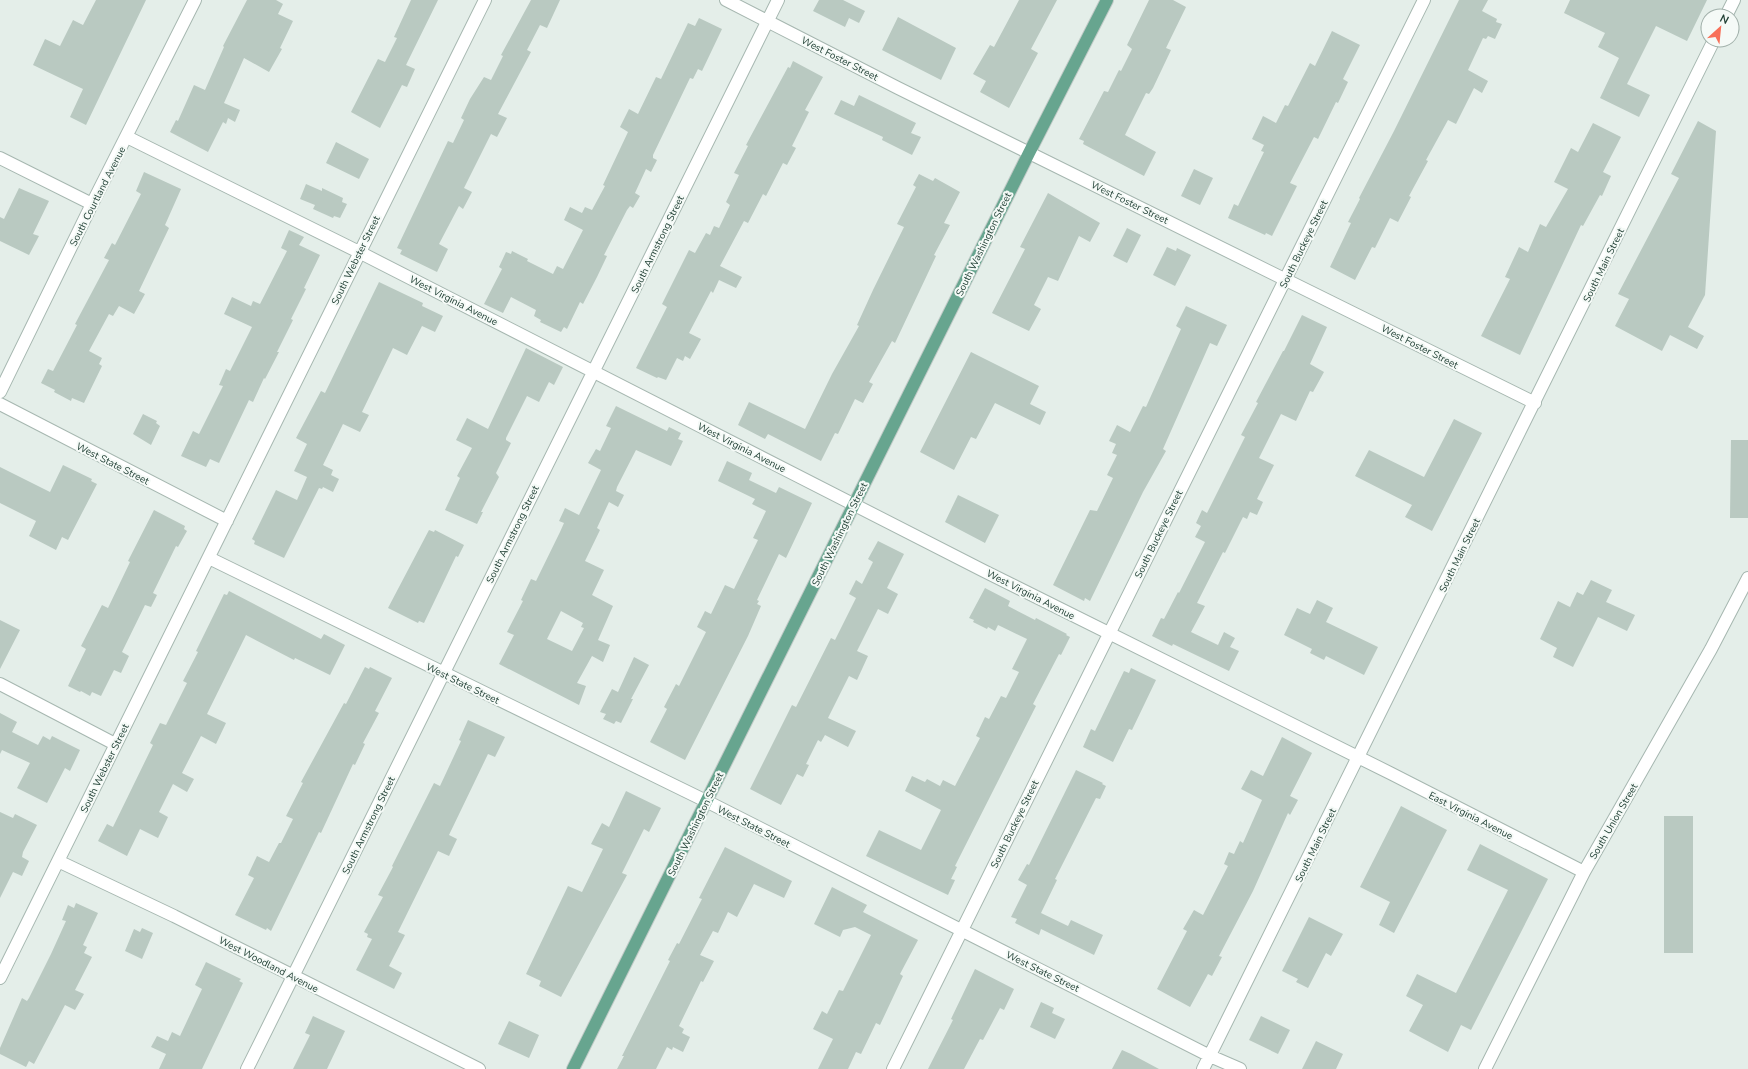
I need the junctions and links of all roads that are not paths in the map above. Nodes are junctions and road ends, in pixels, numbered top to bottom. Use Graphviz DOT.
graph roads {
  1 [pos="195,0"];
  2 [pos="485,0"];
  3 [pos="726,0"];
  4 [pos="778,0"];
  5 [pos="1107,0"];
  6 [pos="1424,0"];
  7 [pos="768,21"];
  8 [pos="1710,48"];
  9 [pos="127,137"];
  10 [pos="1029,153"];
  11 [pos="0,158"];
  12 [pos="92,204"];
  13 [pos="359,252"];
  14 [pos="1286,279"];
  15 [pos="593,372"];
  16 [pos="0,392"];
  17 [pos="1535,403"];
  18 [pos="0,404"];
  19 [pos="854,504"];
  20 [pos="227,521"];
  21 [pos="209,558"];
  22 [pos="1748,578"];
  23 [pos="1109,634"];
  24 [pos="443,673"];
  25 [pos="0,684"];
  26 [pos="115,744"];
  27 [pos="1358,757"];
  28 [pos="706,801"];
  29 [pos="58,861"];
  30 [pos="1584,872"];
  31 [pos="961,931"];
  32 [pos="293,977"];
  33 [pos="0,978"];
  34 [pos="1210,1056"];
  35 [pos="246,1069"];
  36 [pos="479,1069"];
  37 [pos="573,1069"];
  38 [pos="893,1069"];
  39 [pos="1204,1069"];
  40 [pos="1240,1069"];
  41 [pos="1485,1069"];
  1 -- 9 [label="street, South Courtland Avenue"];
  2 -- 13 [label="street, South Webster Street"];
  3 -- 7 [label="street, West Foster Street"];
  4 -- 7 [label="street, South Armstrong Street"];
  5 -- 10 [label="main road, South Washington Street"];
  6 -- 14 [label="street, South Buckeye Street"];
  7 -- 10 [label="street, West Foster Street"];
  7 -- 15 [label="street, South Armstrong Street"];
  8 -- 17 [label="street, South Main Street"];
  9 -- 12 [label="street, South Courtland Avenue"];
  9 -- 13 [label="street, West Virginia Avenue"];
  10 -- 14 [label="street, West Foster Street"];
  10 -- 19 [label="main road, South Washington Street"];
  11 -- 12 [label="street"];
  12 -- 16 [label="street, South Courtland Avenue"];
  13 -- 15 [label="street, West Virginia Avenue"];
  13 -- 20 [label="street, South Webster Street"];
  14 -- 17 [label="street, West Foster Street"];
  14 -- 23 [label="street, South Buckeye Street"];
  15 -- 19 [label="street, West Virginia Avenue"];
  15 -- 24 [label="street, South Armstrong Street"];
  17 -- 27 [label="street, South Main Street"];
  18 -- 20 [label="street, West State Street"];
  19 -- 23 [label="street, West Virginia Avenue"];
  19 -- 28 [label="main road, South Washington Street"];
  20 -- 21 [label="street, South Webster Street"];
  21 -- 24 [label="street, West State Street"];
  21 -- 26 [label="street, South Webster Street"];
  22 -- 30 [label="street, South Union Street"];
  23 -- 27 [label="street, West Virginia Avenue"];
  23 -- 31 [label="street, South Buckeye Street"];
  24 -- 28 [label="street, West State Street"];
  24 -- 32 [label="street, South Armstrong Street"];
  25 -- 26 [label="street"];
  26 -- 29 [label="street, South Webster Street"];
  27 -- 30 [label="street, East Virginia Avenue"];
  27 -- 34 [label="street, South Main Street"];
  28 -- 31 [label="street, West State Street"];
  28 -- 37 [label="main road, South Washington Street"];
  29 -- 32 [label="street, West Woodland Avenue"];
  29 -- 33 [label="street, South Webster Street"];
  30 -- 41 [label="street, South Union Street"];
  31 -- 34 [label="street, West State Street"];
  31 -- 38 [label="street, South Buckeye Street"];
  32 -- 35 [label="street, South Armstrong Street"];
  32 -- 36 [label="street, West Woodland Avenue"];
  34 -- 39 [label="street, South Main Street"];
  34 -- 40 [label="street, West State Street"];
}
